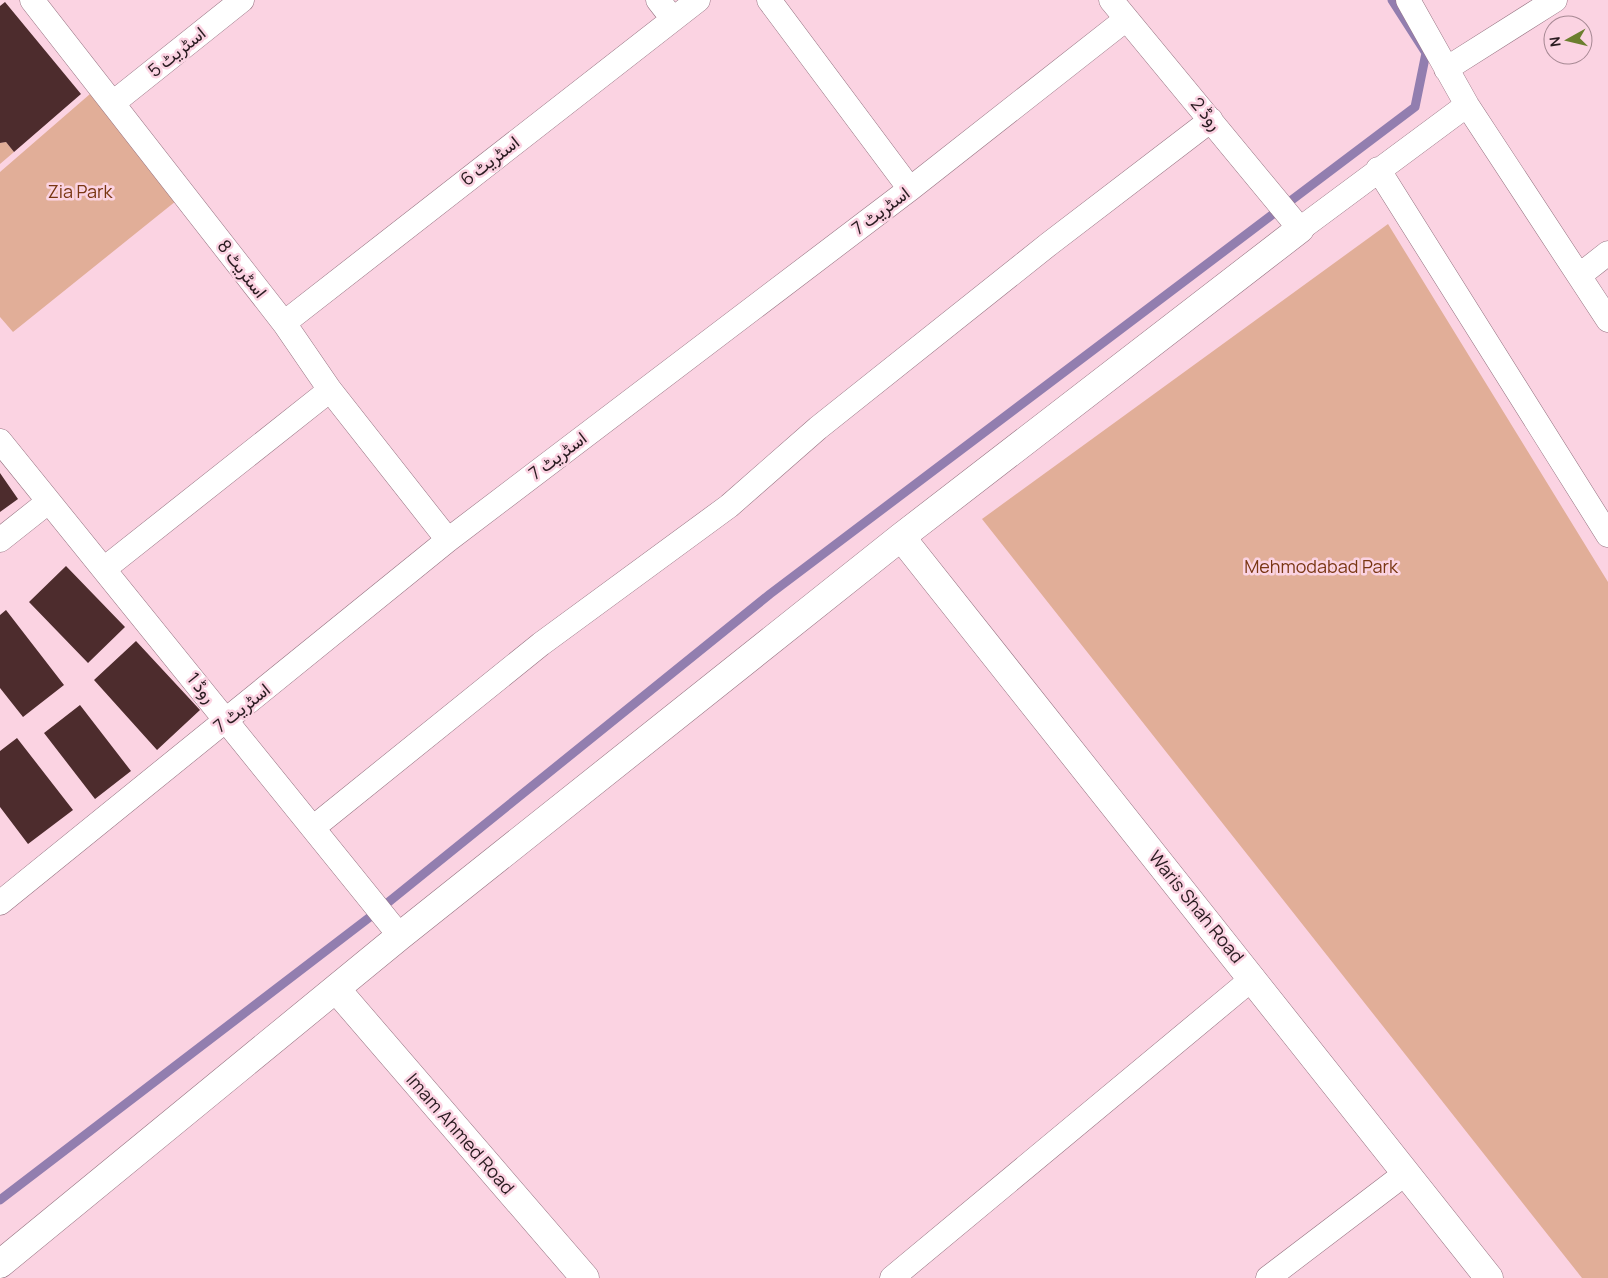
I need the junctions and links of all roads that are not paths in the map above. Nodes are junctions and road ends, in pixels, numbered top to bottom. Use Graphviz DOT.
graph roads {
  1 [pos="32,0"];
  2 [pos="242,0"];
  3 [pos="658,0"];
  4 [pos="698,0"];
  5 [pos="769,0"];
  6 [pos="1111,0"];
  7 [pos="1408,0"];
  8 [pos="1555,0"];
  9 [pos="672,18"];
  10 [pos="1125,20"];
  11 [pos="1446,69"];
  12 [pos="112,103"];
  13 [pos="1466,105"];
  14 [pos="1216,126"];
  15 [pos="1378,169"];
  16 [pos="910,189"];
  17 [pos="1292,220"];
  18 [pos="1608,253"];
  19 [pos="1580,275"];
  20 [pos="1608,320"];
  21 [pos="284,323"];
  22 [pos="330,390"];
  23 [pos="0,441"];
  24 [pos="48,502"];
  25 [pos="1608,535"];
  26 [pos="901,537"];
  27 [pos="0,540"];
  28 [pos="448,540"];
  29 [pos="104,569"];
  30 [pos="227,720"];
  31 [pos="314,827"];
  32 [pos="0,903"];
  33 [pos="400,936"];
  34 [pos="1253,978"];
  35 [pos="336,989"];
  36 [pos="1406,1173"];
  37 [pos="0,1264"];
  38 [pos="585,1278"];
  39 [pos="892,1278"];
  40 [pos="1268,1278"];
  41 [pos="1489,1278"];
  1 -- 12 [label="street, اسٹریٹ 8"];
  2 -- 12 [label="street, اسٹریٹ 5"];
  3 -- 9 [label="street"];
  4 -- 9 [label="street, اسٹریٹ 6"];
  5 -- 16 [label="street"];
  6 -- 10 [label="street, روڈ 2"];
  7 -- 11 [label="street"];
  8 -- 11 [label="street"];
  9 -- 21 [label="street, اسٹریٹ 6"];
  10 -- 14 [label="street, روڈ 2"];
  10 -- 16 [label="street, اسٹریٹ 7"];
  11 -- 13 [label="street"];
  12 -- 21 [label="street, اسٹریٹ 8"];
  13 -- 15 [label="street"];
  13 -- 19 [label="street"];
  14 -- 17 [label="street, روڈ 2"];
  14 -- 31 [label="street"];
  15 -- 17 [label="street"];
  15 -- 25 [label="street"];
  16 -- 28 [label="street, اسٹریٹ 7"];
  17 -- 26 [label="street"];
  18 -- 19 [label="street"];
  19 -- 20 [label="street"];
  21 -- 22 [label="street, اسٹریٹ 8"];
  22 -- 28 [label="street, اسٹریٹ 8"];
  22 -- 29 [label="street"];
  23 -- 24 [label="street, روڈ 1"];
  24 -- 27 [label="street"];
  24 -- 29 [label="street, روڈ 1"];
  26 -- 33 [label="street"];
  26 -- 34 [label="street, Waris Shah Road"];
  28 -- 30 [label="street, اسٹریٹ 7"];
  29 -- 30 [label="street, روڈ 1"];
  30 -- 31 [label="street, روڈ 1"];
  30 -- 32 [label="street, اسٹریٹ 7"];
  31 -- 33 [label="street, روڈ 1"];
  33 -- 35 [label="street"];
  34 -- 36 [label="street, Waris Shah Road"];
  34 -- 39 [label="street"];
  35 -- 37 [label="street"];
  35 -- 38 [label="street, Imam Ahmed Road"];
  36 -- 40 [label="street"];
  36 -- 41 [label="street, Waris Shah Road"];
}
